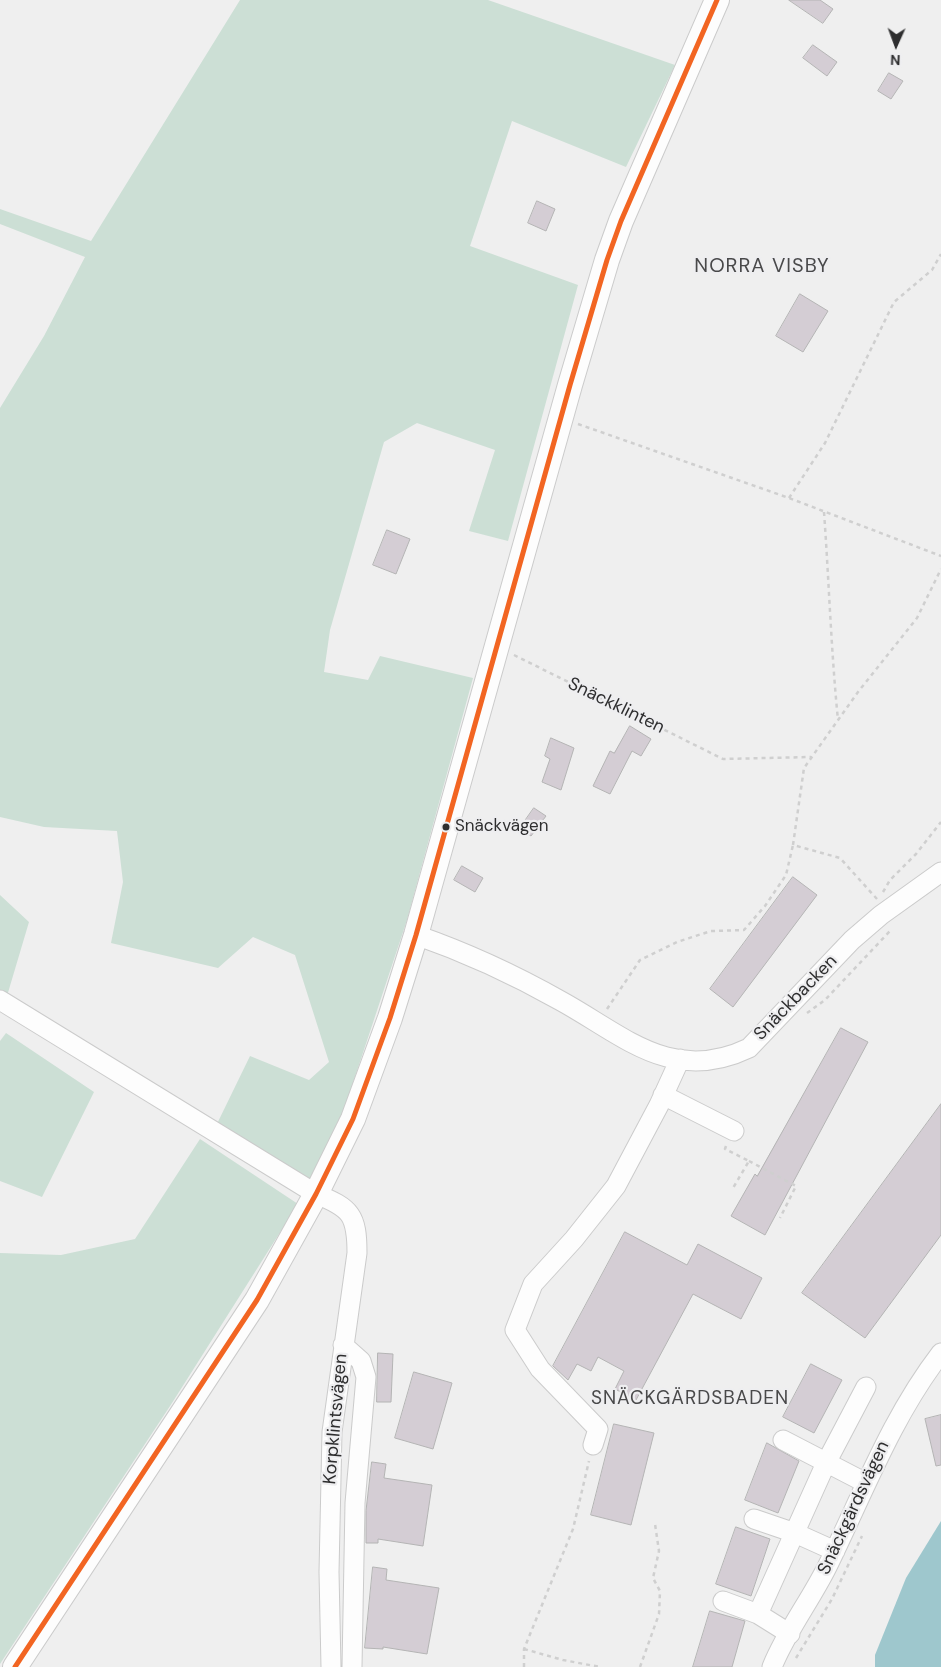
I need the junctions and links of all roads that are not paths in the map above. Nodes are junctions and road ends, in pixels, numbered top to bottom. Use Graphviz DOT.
graph roads {
  1 [pos="717,0"];
  2 [pos="941,872"];
  3 [pos="416,935"];
  4 [pos="0,1000"];
  5 [pos="680,1059"];
  6 [pos="663,1095"];
  7 [pos="734,1132"];
  8 [pos="316,1194"];
  9 [pos="343,1345"];
  10 [pos="941,1353"];
  11 [pos="866,1387"];
  12 [pos="332,1432"];
  13 [pos="360,1439"];
  14 [pos="783,1440"];
  15 [pos="593,1445"];
  16 [pos="826,1464"];
  17 [pos="866,1483"];
  18 [pos="754,1519"];
  19 [pos="795,1533"];
  20 [pos="835,1551"];
  21 [pos="723,1601"];
  22 [pos="758,1614"];
  23 [pos="790,1634"];
  24 [pos="15,1667"];
  25 [pos="332,1667"];
  26 [pos="352,1667"];
  27 [pos="772,1667"];
  1 -- 3 [label="main road"];
  2 -- 5 [label="street, Snäckbacken"];
  3 -- 5 [label="street, Snäckbacken"];
  3 -- 8 [label="main road"];
  4 -- 8 [label="street, Korpklintsvägen"];
  5 -- 6 [label="street"];
  6 -- 7 [label="street"];
  6 -- 15 [label="street"];
  8 -- 9 [label="street, Korpklintsvägen"];
  8 -- 24 [label="main road"];
  9 -- 12 [label="street, Korpklintsvägen"];
  9 -- 13 [label="street"];
  10 -- 17 [label="street, Snäckgärdsvägen"];
  11 -- 16 [label="street"];
  12 -- 13 [label="street"];
  12 -- 25 [label="street, Korpklintsvägen"];
  13 -- 26 [label="street"];
  14 -- 16 [label="street"];
  16 -- 17 [label="street"];
  16 -- 19 [label="street"];
  17 -- 20 [label="street, Snäckgärdsvägen"];
  18 -- 19 [label="street"];
  19 -- 20 [label="street"];
  19 -- 22 [label="street"];
  20 -- 23 [label="street, Snäckgärdsvägen"];
  21 -- 22 [label="street"];
  22 -- 23 [label="street"];
  23 -- 27 [label="street, Snäckgärdsvägen"];
}
